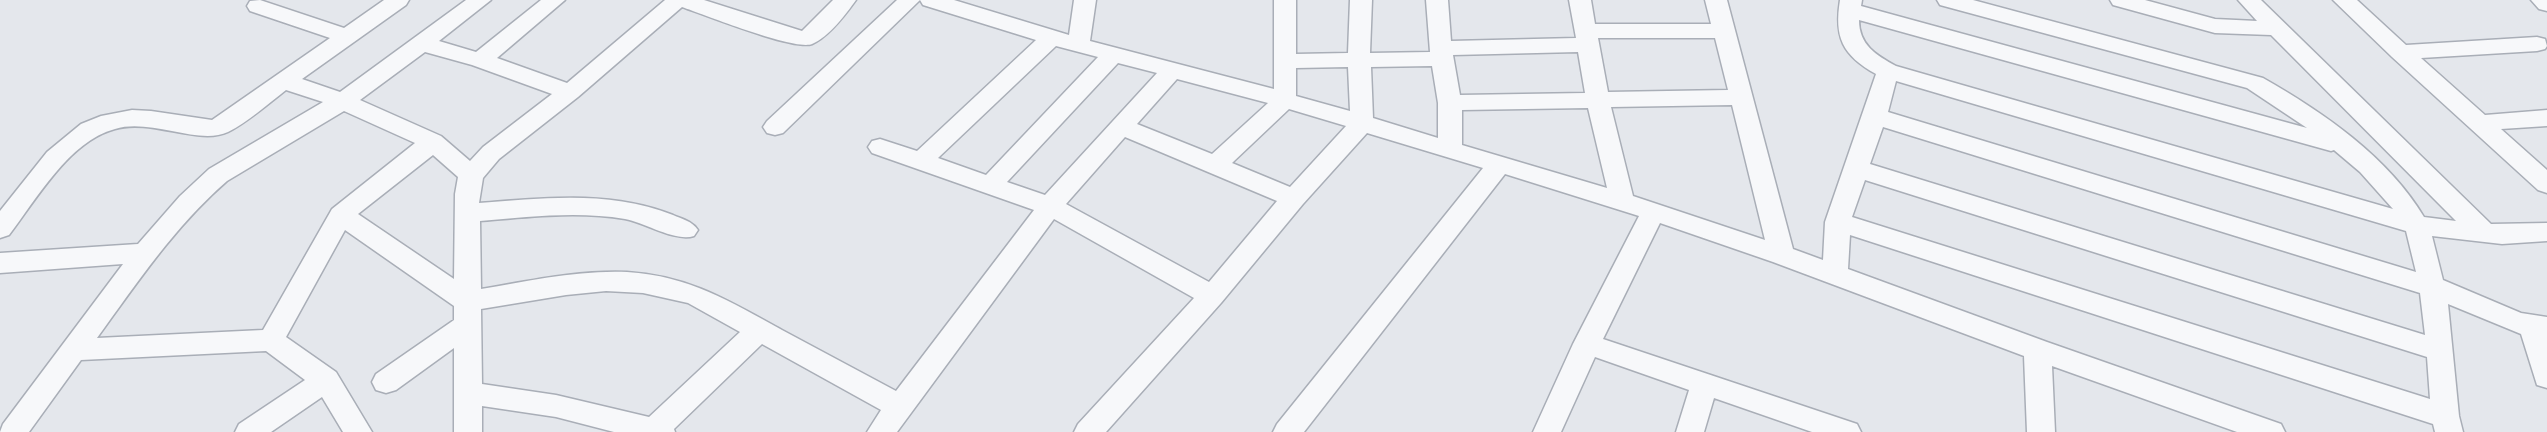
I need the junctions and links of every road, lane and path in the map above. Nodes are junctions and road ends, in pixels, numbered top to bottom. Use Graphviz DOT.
graph roads {
  1 [pos="398,0"];
  2 [pos="480,0"];
  3 [pos="554,0"];
  4 [pos="678,0"];
  5 [pos="682,0"];
  6 [pos="845,0"];
  7 [pos="910,0"];
  8 [pos="931,0"];
  9 [pos="1085,0"];
  10 [pos="1285,0"];
  11 [pos="1361,0"];
  12 [pos="1437,0"];
  13 [pos="1580,0"];
  14 [pos="1716,0"];
  15 [pos="1948,0"];
  16 [pos="2121,0"];
  17 [pos="2249,0"];
  18 [pos="2344,0"];
  19 [pos="2542,0"];
  20 [pos="959,4"];
  21 [pos="2547,4"];
  22 [pos="1850,5"];
  23 [pos="258,6"];
  24 [pos="2278,28"];
  25 [pos="1725,31"];
  26 [pos="347,36"];
  27 [pos="1051,38"];
  28 [pos="1587,38"];
  29 [pos="420,43"];
  30 [pos="2537,44"];
  31 [pos="1078,45"];
  32 [pos="2400,52"];
  33 [pos="1114,54"];
  34 [pos="1441,54"];
  35 [pos="480,60"];
  36 [pos="1286,60"];
  37 [pos="1359,61"];
  38 [pos="1172,69"];
  39 [pos="1888,70"];
  40 [pos="283,81"];
  41 [pos="570,92"];
  42 [pos="1742,96"];
  43 [pos="1285,100"];
  44 [pos="343,101"];
  45 [pos="1598,101"];
  46 [pos="1450,103"];
  47 [pos="1875,116"];
  48 [pos="2547,118"];
  49 [pos="1362,123"];
  50 [pos="2481,123"];
  51 [pos="1120,126"];
  52 [pos="776,127"];
  53 [pos="433,142"];
  54 [pos="880,146"];
  55 [pos="2346,147"];
  56 [pos="1450,151"];
  57 [pos="921,161"];
  58 [pos="1215,164"];
  59 [pos="1498,166"];
  60 [pos="1858,169"];
  61 [pos="471,175"];
  62 [pos="2547,184"];
  63 [pos="990,185"];
  64 [pos="1294,198"];
  65 [pos="1622,201"];
  66 [pos="1050,206"];
  67 [pos="1653,212"];
  68 [pos="467,213"];
  69 [pos="342,215"];
  70 [pos="1838,222"];
  71 [pos="2416,224"];
  72 [pos="0,230"];
  73 [pos="685,230"];
  74 [pos="2547,232"];
  75 [pos="2484,233"];
  76 [pos="145,253"];
  77 [pos="1782,255"];
  78 [pos="0,263"];
  79 [pos="1835,274"];
  80 [pos="2433,287"];
  81 [pos="1212,296"];
  82 [pos="468,313"];
  83 [pos="2540,327"];
  84 [pos="760,330"];
  85 [pos="270,340"];
  86 [pos="1587,344"];
  87 [pos="74,350"];
  88 [pos="2036,350"];
  89 [pos="2439,350"];
  90 [pos="2547,377"];
  91 [pos="326,380"];
  92 [pos="386,382"];
  93 [pos="1704,385"];
  94 [pos="468,394"];
  95 [pos="900,407"];
  96 [pos="2447,424"];
  97 [pos="2243,427"];
  98 [pos="658,431"];
  99 [pos="14,432"];
  100 [pos="249,432"];
  101 [pos="358,432"];
  102 [pos="468,432"];
  103 [pos="881,432"];
  104 [pos="1088,432"];
  105 [pos="1287,432"];
  106 [pos="1547,432"];
  107 [pos="1690,432"];
  108 [pos="1847,432"];
  109 [pos="2041,432"];
  110 [pos="2271,432"];
  1 -- 26 [label="street"];
  2 -- 29 [label="street"];
  3 -- 35 [label="street"];
  4 -- 41 [label="street"];
  5 -- 6 [label="street"];
  7 -- 52 [label="street"];
  8 -- 20 [label="street"];
  9 -- 31 [label="street"];
  10 -- 36 [label="street"];
  11 -- 37 [label="street"];
  12 -- 34 [label="street"];
  13 -- 28 [label="street"];
  14 -- 25 [label="street"];
  15 -- 55 [label="street"];
  16 -- 24 [label="street"];
  17 -- 24 [label="street"];
  18 -- 32 [label="street"];
  19 -- 21 [label="street"];
  20 -- 27 [label="street"];
  22 -- 39 [label="street"];
  22 -- 55 [label="street"];
  23 -- 26 [label="street"];
  24 -- 75 [label="street"];
  25 -- 28 [label="street"];
  25 -- 42 [label="street"];
  26 -- 40 [label="street"];
  27 -- 31 [label="street"];
  27 -- 57 [label="street"];
  28 -- 34 [label="street"];
  28 -- 45 [label="street"];
  29 -- 35 [label="street"];
  29 -- 44 [label="street"];
  30 -- 32 [label="street"];
  31 -- 33 [label="street"];
  32 -- 50 [label="street"];
  33 -- 38 [label="street"];
  33 -- 63 [label="street"];
  34 -- 37 [label="street"];
  34 -- 46 [label="street"];
  35 -- 41 [label="street"];
  36 -- 37 [label="street"];
  36 -- 43 [label="street"];
  37 -- 49 [label="street"];
  38 -- 43 [label="street"];
  38 -- 51 [label="street"];
  39 -- 47 [label="street"];
  39 -- 71 [label="street"];
  40 -- 44 [label="street"];
  40 -- 72 [label="street"];
  41 -- 61 [label="street"];
  42 -- 45 [label="street"];
  42 -- 77 [label="street"];
  43 -- 49 [label="street"];
  43 -- 58 [label="street"];
  44 -- 53 [label="street"];
  44 -- 76 [label="street"];
  45 -- 46 [label="street"];
  45 -- 65 [label="street"];
  46 -- 56 [label="street"];
  47 -- 60 [label="street"];
  47 -- 80 [label="street"];
  48 -- 50 [label="street"];
  49 -- 56 [label="street"];
  49 -- 64 [label="street"];
  50 -- 62 [label="street"];
  51 -- 58 [label="street"];
  51 -- 66 [label="street"];
  53 -- 61 [label="street"];
  53 -- 69 [label="street"];
  54 -- 57 [label="street"];
  55 -- 71 [label="street"];
  56 -- 59 [label="street"];
  57 -- 63 [label="street"];
  58 -- 64 [label="street"];
  59 -- 65 [label="street"];
  59 -- 105 [label="street"];
  60 -- 70 [label="street"];
  60 -- 89 [label="street"];
  61 -- 68 [label="street"];
  63 -- 66 [label="street"];
  64 -- 81 [label="street"];
  65 -- 67 [label="street"];
  66 -- 81 [label="street"];
  66 -- 95 [label="street"];
  67 -- 77 [label="street"];
  67 -- 86 [label="street"];
  68 -- 73 [label="street"];
  68 -- 82 [label="street"];
  69 -- 82 [label="street"];
  69 -- 85 [label="street"];
  70 -- 79 [label="street"];
  70 -- 96 [label="street"];
  71 -- 75 [label="street"];
  71 -- 80 [label="street"];
  74 -- 75 [label="street"];
  76 -- 78 [label="street"];
  76 -- 87 [label="street"];
  77 -- 79 [label="street"];
  79 -- 88 [label="street"];
  80 -- 83 [label="street"];
  80 -- 89 [label="street"];
  81 -- 104 [label="street"];
  82 -- 84 [label="street"];
  82 -- 92 [label="street"];
  82 -- 94 [label="street"];
  83 -- 90 [label="street"];
  84 -- 95 [label="street"];
  84 -- 98 [label="street"];
  85 -- 87 [label="street"];
  85 -- 91 [label="street"];
  86 -- 93 [label="street"];
  86 -- 106 [label="street"];
  87 -- 99 [label="street"];
  88 -- 97 [label="street"];
  88 -- 109 [label="street"];
  89 -- 96 [label="street"];
  91 -- 100 [label="street"];
  91 -- 101 [label="street"];
  93 -- 107 [label="street"];
  93 -- 108 [label="street"];
  94 -- 98 [label="street"];
  94 -- 102 [label="street"];
  95 -- 103 [label="street"];
  97 -- 110 [label="street"];
}
